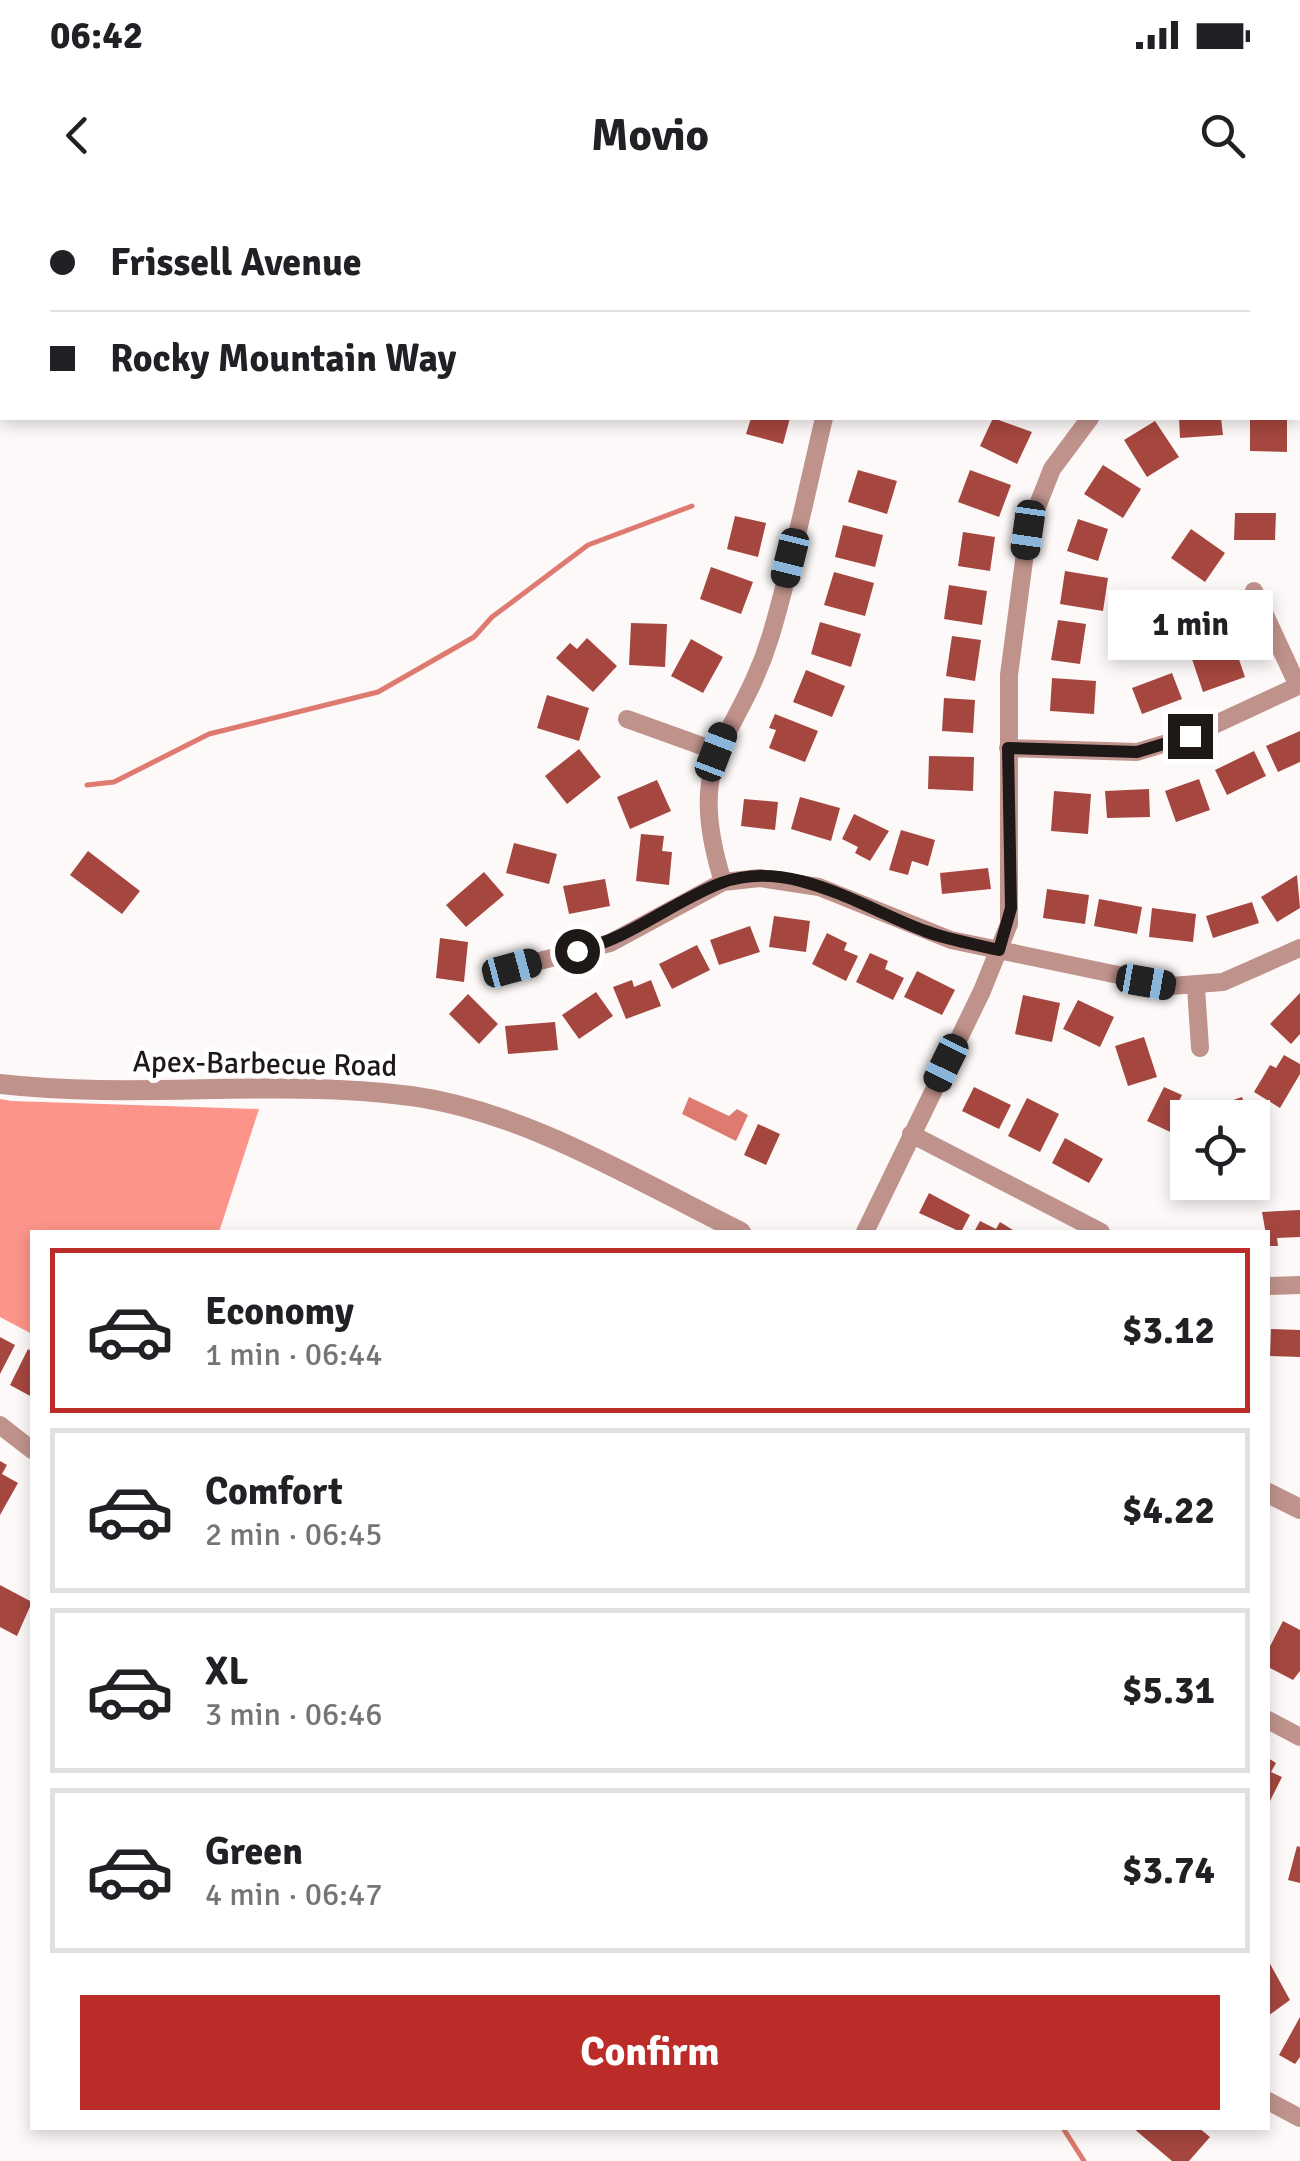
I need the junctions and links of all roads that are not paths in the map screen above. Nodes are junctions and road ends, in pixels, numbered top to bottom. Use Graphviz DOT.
graph roads {
  1 [pos="824,420"];
  2 [pos="1089,420"];
  3 [pos="1254,591"];
  4 [pos="1299,685"];
  5 [pos="627,719"];
  6 [pos="1008,748"];
  7 [pos="716,752"];
  8 [pos="723,882"];
  9 [pos="1300,948"];
  10 [pos="999,950"];
  11 [pos="512,968"];
  12 [pos="1196,987"];
  13 [pos="1200,1048"];
  14 [pos="0,1084"];
  15 [pos="912,1134"];
  16 [pos="737,1230"];
  17 [pos="866,1230"];
  18 [pos="1097,1230"];
  19 [pos="1300,1285"];
  20 [pos="1270,1286"];
  21 [pos="0,1425"];
  22 [pos="30,1448"];
  23 [pos="1270,1494"];
  24 [pos="1300,1510"];
  25 [pos="1270,1721"];
  26 [pos="1300,1737"];
  27 [pos="1270,2102"];
  28 [pos="1300,2118"];
  1 -- 7 [label="street"];
  2 -- 6 [label="street"];
  3 -- 4 [label="street"];
  4 -- 6 [label="street"];
  5 -- 7 [label="street"];
  6 -- 10 [label="street"];
  7 -- 8 [label="street"];
  8 -- 10 [label="street"];
  8 -- 11 [label="street"];
  9 -- 12 [label="street"];
  10 -- 12 [label="street"];
  10 -- 15 [label="street"];
  12 -- 13 [label="street"];
  14 -- 16 [label="street, Apex-Barbecue Road"];
  15 -- 17 [label="street"];
  15 -- 18 [label="street"];
  19 -- 20 [label="street"];
  21 -- 22 [label="street"];
  23 -- 24 [label="street"];
  25 -- 26 [label="street"];
  27 -- 28 [label="street"];
}
